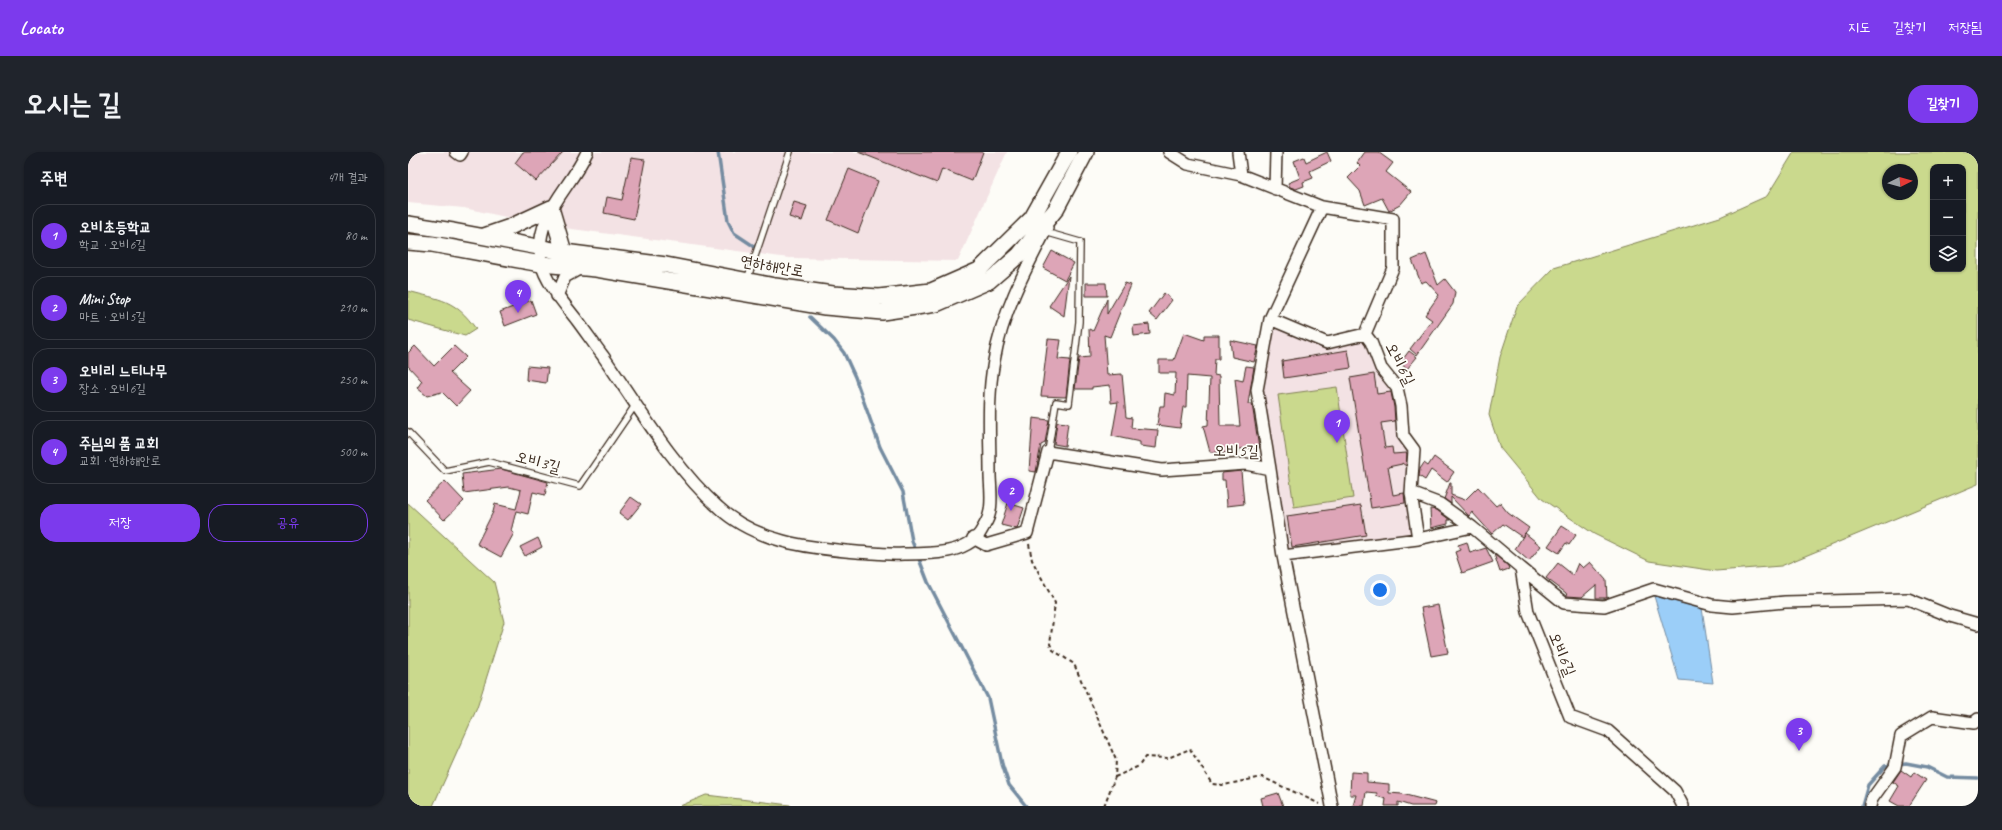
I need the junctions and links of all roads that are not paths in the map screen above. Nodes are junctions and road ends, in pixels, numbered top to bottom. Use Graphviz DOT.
graph roads {
  1 [pos="456,152"];
  2 [pos="462,152"];
  3 [pos="587,152"];
  4 [pos="790,152"];
  5 [pos="1069,152"];
  6 [pos="1086,152"];
  7 [pos="1169,152"];
  8 [pos="1238,152"];
  9 [pos="1276,152"];
  10 [pos="1241,175"];
  11 [pos="1275,189"];
  12 [pos="1322,207"];
  13 [pos="551,208"];
  14 [pos="1056,209"];
  15 [pos="408,224"];
  16 [pos="1044,232"];
  17 [pos="483,236"];
  18 [pos="408,242"];
  19 [pos="541,248"];
  20 [pos="564,252"];
  21 [pos="541,264"];
  22 [pos="581,268"];
  23 [pos="747,281"];
  24 [pos="557,296"];
  25 [pos="1270,319"];
  26 [pos="1365,334"];
  27 [pos="636,404"];
  28 [pos="408,432"];
  29 [pos="1048,452"];
  30 [pos="1270,469"];
  31 [pos="1411,493"];
  32 [pos="1472,527"];
  33 [pos="973,538"];
  34 [pos="1418,539"];
  35 [pos="1283,556"];
  36 [pos="1521,568"];
  37 [pos="1978,624"];
  38 [pos="1978,719"];
  39 [pos="1332,806"];
  40 [pos="1683,806"];
  41 [pos="1870,806"];
  1 -- 2 [label="street"];
  3 -- 13 [label="street"];
  4 -- 23 [label="lane"];
  5 -- 23 [label="street, 연하해안로"];
  6 -- 14 [label="street, 연하해안로"];
  7 -- 10 [label="street, 오비6길"];
  8 -- 10 [label="street"];
  9 -- 11 [label="street"];
  10 -- 11 [label="street, 오비6길"];
  11 -- 12 [label="street, 오비6길"];
  12 -- 25 [label="street"];
  12 -- 26 [label="street, 오비6길"];
  13 -- 17 [label="street"];
  13 -- 19 [label="street"];
  13 -- 20 [label="street"];
  14 -- 16 [label="street, 연하해안로"];
  14 -- 22 [label="street, 연하해안로"];
  15 -- 17 [label="street, 연하해안로"];
  16 -- 29 [label="lane"];
  16 -- 33 [label="street, 연하해안로"];
  17 -- 19 [label="street, 연하해안로"];
  18 -- 21 [label="street, 연하해안로"];
  19 -- 20 [label="street, 연하해안로"];
  19 -- 21 [label="street"];
  20 -- 23 [label="street, 연하해안로"];
  21 -- 22 [label="street, 연하해안로"];
  21 -- 24 [label="street"];
  22 -- 24 [label="street"];
  24 -- 27 [label="street"];
  25 -- 26 [label="street"];
  25 -- 30 [label="street"];
  26 -- 31 [label="street, 오비6길"];
  27 -- 28 [label="lane, 오비3길"];
  27 -- 33 [label="street, 연하해안로"];
  29 -- 30 [label="street, 오비5길"];
  29 -- 33 [label="street"];
  30 -- 35 [label="street, 오비5길"];
  31 -- 32 [label="street"];
  31 -- 34 [label="street, 오비6길"];
  32 -- 34 [label="street"];
  32 -- 36 [label="street"];
  34 -- 35 [label="street"];
  35 -- 39 [label="street, 오비5길"];
  36 -- 37 [label="street"];
  36 -- 40 [label="street, 오비6길"];
  38 -- 41 [label="street"];
}
